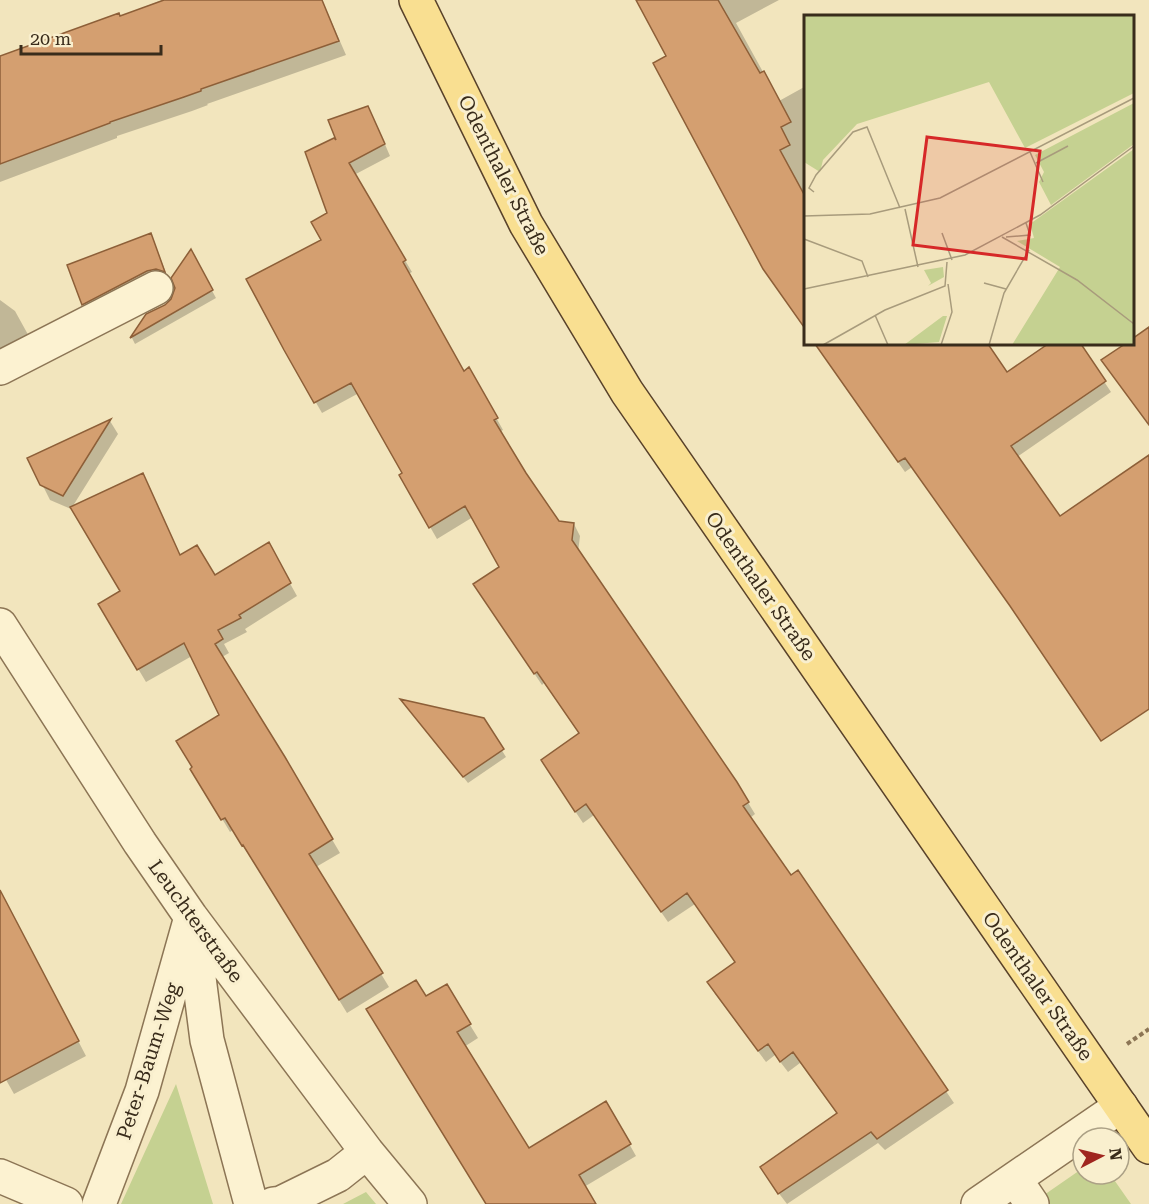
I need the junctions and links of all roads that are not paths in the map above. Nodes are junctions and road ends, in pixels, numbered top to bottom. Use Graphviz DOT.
graph roads {
  1 [pos="416,0"];
  2 [pos="156,288"];
  3 [pos="0,368"];
  4 [pos="0,625"];
  5 [pos="192,917"];
  6 [pos="1121,1106"];
  7 [pos="1149,1146"];
  8 [pos="367,1152"];
  9 [pos="0,1176"];
  10 [pos="1023,1191"];
  11 [pos="66,1204"];
  12 [pos="99,1204"];
  13 [pos="251,1204"];
  14 [pos="273,1204"];
  15 [pos="410,1204"];
  16 [pos="978,1204"];
  1 -- 6 [label="main road, Odenthaler Straße"];
  2 -- 3 [label="street"];
  4 -- 5 [label="street, Leuchterstraße"];
  5 -- 8 [label="street, Leuchterstraße"];
  5 -- 12 [label="street, Peter-Baum-Weg"];
  5 -- 13 [label="street"];
  6 -- 7 [label="main road, Odenthaler Straße"];
  6 -- 10 [label="street"];
  8 -- 14 [label="street"];
  8 -- 15 [label="street, Leuchterstraße"];
  9 -- 11 [label="street"];
  10 -- 16 [label="street"];
}
